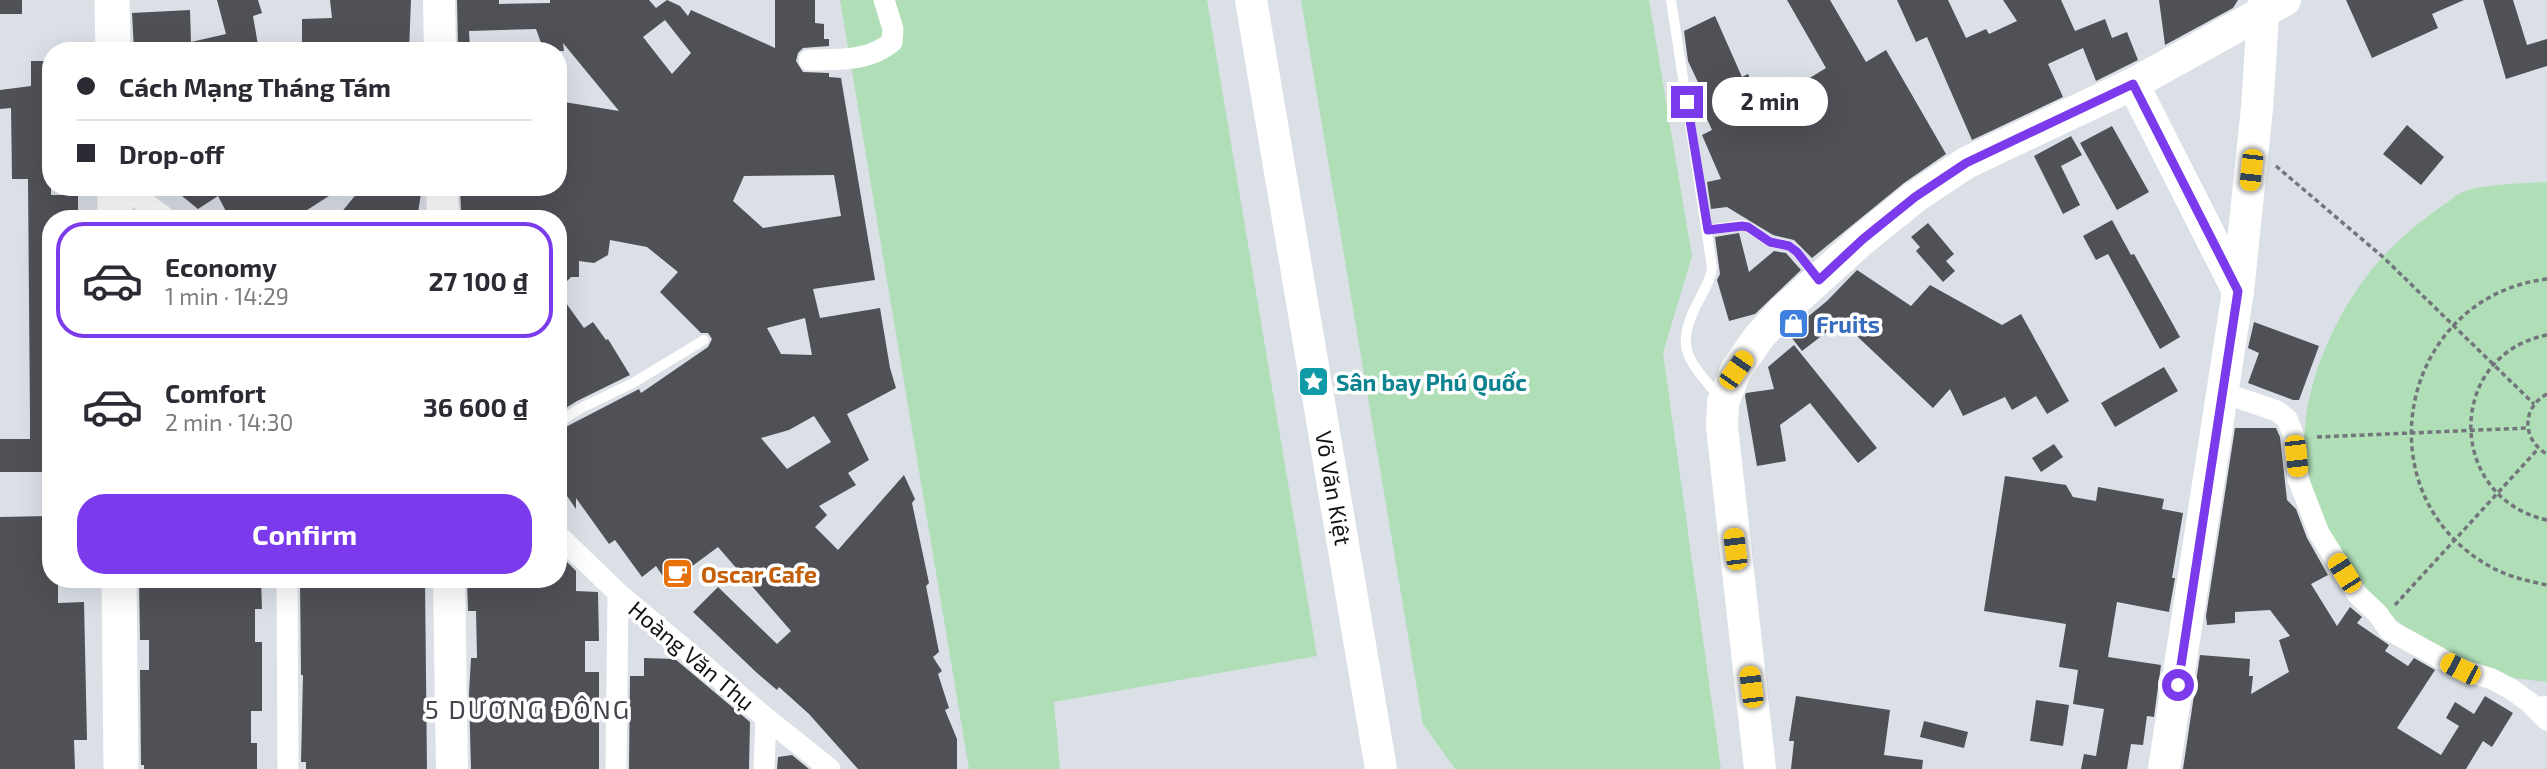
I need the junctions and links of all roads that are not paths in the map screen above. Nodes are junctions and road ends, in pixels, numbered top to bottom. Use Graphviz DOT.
graph roads {
  1 [pos="112,0"];
  2 [pos="439,0"];
  3 [pos="884,0"];
  4 [pos="1251,0"];
  5 [pos="1671,0"];
  6 [pos="2270,5"];
  7 [pos="113,42"];
  8 [pos="440,42"];
  9 [pos="809,60"];
  10 [pos="2133,84"];
  11 [pos="136,196"];
  12 [pos="155,210"];
  13 [pos="1708,230"];
  14 [pos="1819,280"];
  15 [pos="2238,291"];
  16 [pos="704,340"];
  17 [pos="2224,393"];
  18 [pos="1723,402"];
  19 [pos="567,417"];
  20 [pos="567,544"];
  21 [pos="119,588"];
  22 [pos="287,588"];
  23 [pos="449,588"];
  24 [pos="618,593"];
  25 [pos="2538,702"];
  26 [pos="766,718"];
  27 [pos="2547,720"];
  28 [pos="121,769"];
  29 [pos="288,769"];
  30 [pos="452,769"];
  31 [pos="616,769"];
  32 [pos="764,769"];
  33 [pos="830,769"];
  34 [pos="1381,769"];
  35 [pos="1760,769"];
  36 [pos="2164,769"];
  1 -- 7 [label="main road"];
  2 -- 8 [label="street"];
  3 -- 9 [label="street"];
  4 -- 34 [label="street, Võ Văn Kiệt"];
  5 -- 13 [label="lane"];
  6 -- 10 [label="street"];
  6 -- 15 [label="street"];
  10 -- 14 [label="street"];
  10 -- 15 [label="street"];
  11 -- 12 [label="street"];
  13 -- 14 [label="lane"];
  13 -- 18 [label="lane"];
  14 -- 18 [label="street"];
  15 -- 17 [label="street"];
  16 -- 19 [label="lane"];
  17 -- 25 [label="street"];
  17 -- 36 [label="street"];
  18 -- 35 [label="street"];
  20 -- 24 [label="street, Hoàng Văn Thụ"];
  21 -- 28 [label="main road"];
  22 -- 29 [label="street"];
  23 -- 30 [label="street"];
  24 -- 26 [label="street, Hoàng Văn Thụ"];
  24 -- 31 [label="street"];
  25 -- 27 [label="street"];
  26 -- 32 [label="street"];
  26 -- 33 [label="street, Hoàng Văn Thụ"];
}
